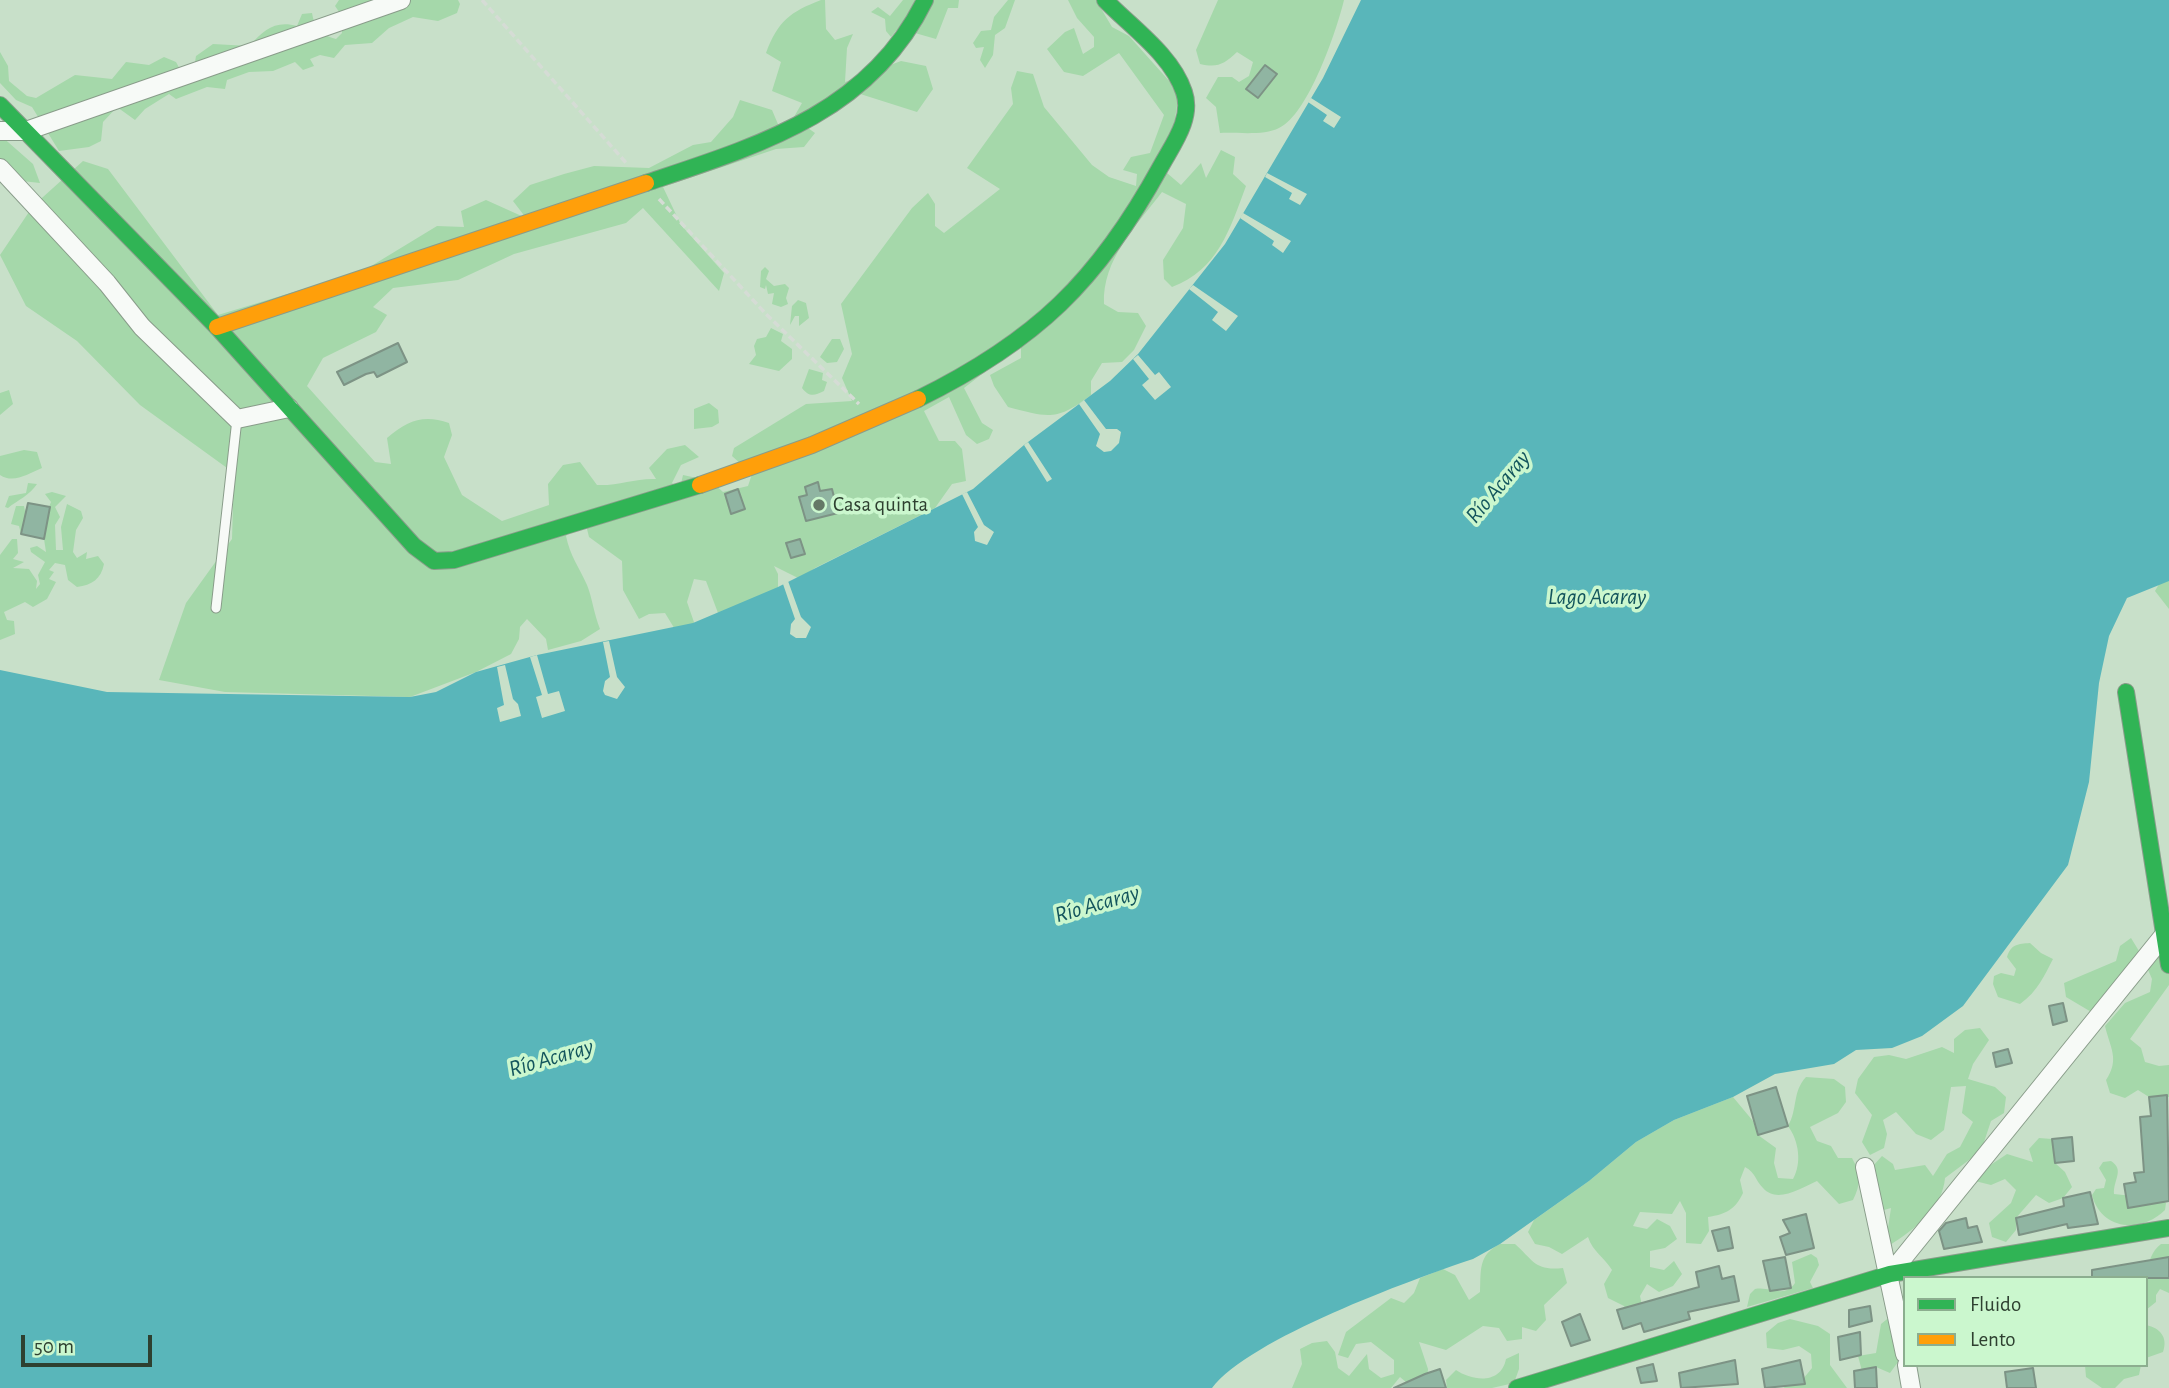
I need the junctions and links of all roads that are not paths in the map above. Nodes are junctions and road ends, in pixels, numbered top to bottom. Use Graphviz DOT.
graph roads {
  1 [pos="401,0"];
  2 [pos="925,0"];
  3 [pos="1105,0"];
  4 [pos="0,104"];
  5 [pos="0,131"];
  6 [pos="26,131"];
  7 [pos="0,168"];
  8 [pos="217,327"];
  9 [pos="289,408"];
  10 [pos="237,419"];
  11 [pos="216,608"];
  12 [pos="2126,692"];
  13 [pos="2164,900"];
  14 [pos="2167,951"];
  15 [pos="1866,1167"];
  16 [pos="2169,1228"];
  17 [pos="1891,1274"];
  18 [pos="1903,1342"];
  19 [pos="1907,1367"];
  20 [pos="1560,1381"];
  21 [pos="1517,1388"];
  22 [pos="1911,1388"];
  1 -- 6 [label="street"];
  2 -- 8 [label="street"];
  3 -- 9 [label="street"];
  4 -- 6 [label="street"];
  5 -- 6 [label="street"];
  6 -- 8 [label="street"];
  7 -- 10 [label="street"];
  8 -- 9 [label="street"];
  9 -- 10 [label="street"];
  10 -- 11 [label="lane"];
  12 -- 13 [label="street"];
  13 -- 14 [label="street"];
  14 -- 17 [label="street"];
  15 -- 17 [label="street"];
  16 -- 17 [label="street"];
  17 -- 18 [label="street"];
  17 -- 20 [label="street"];
  19 -- 22 [label="street"];
  20 -- 21 [label="street"];
}
